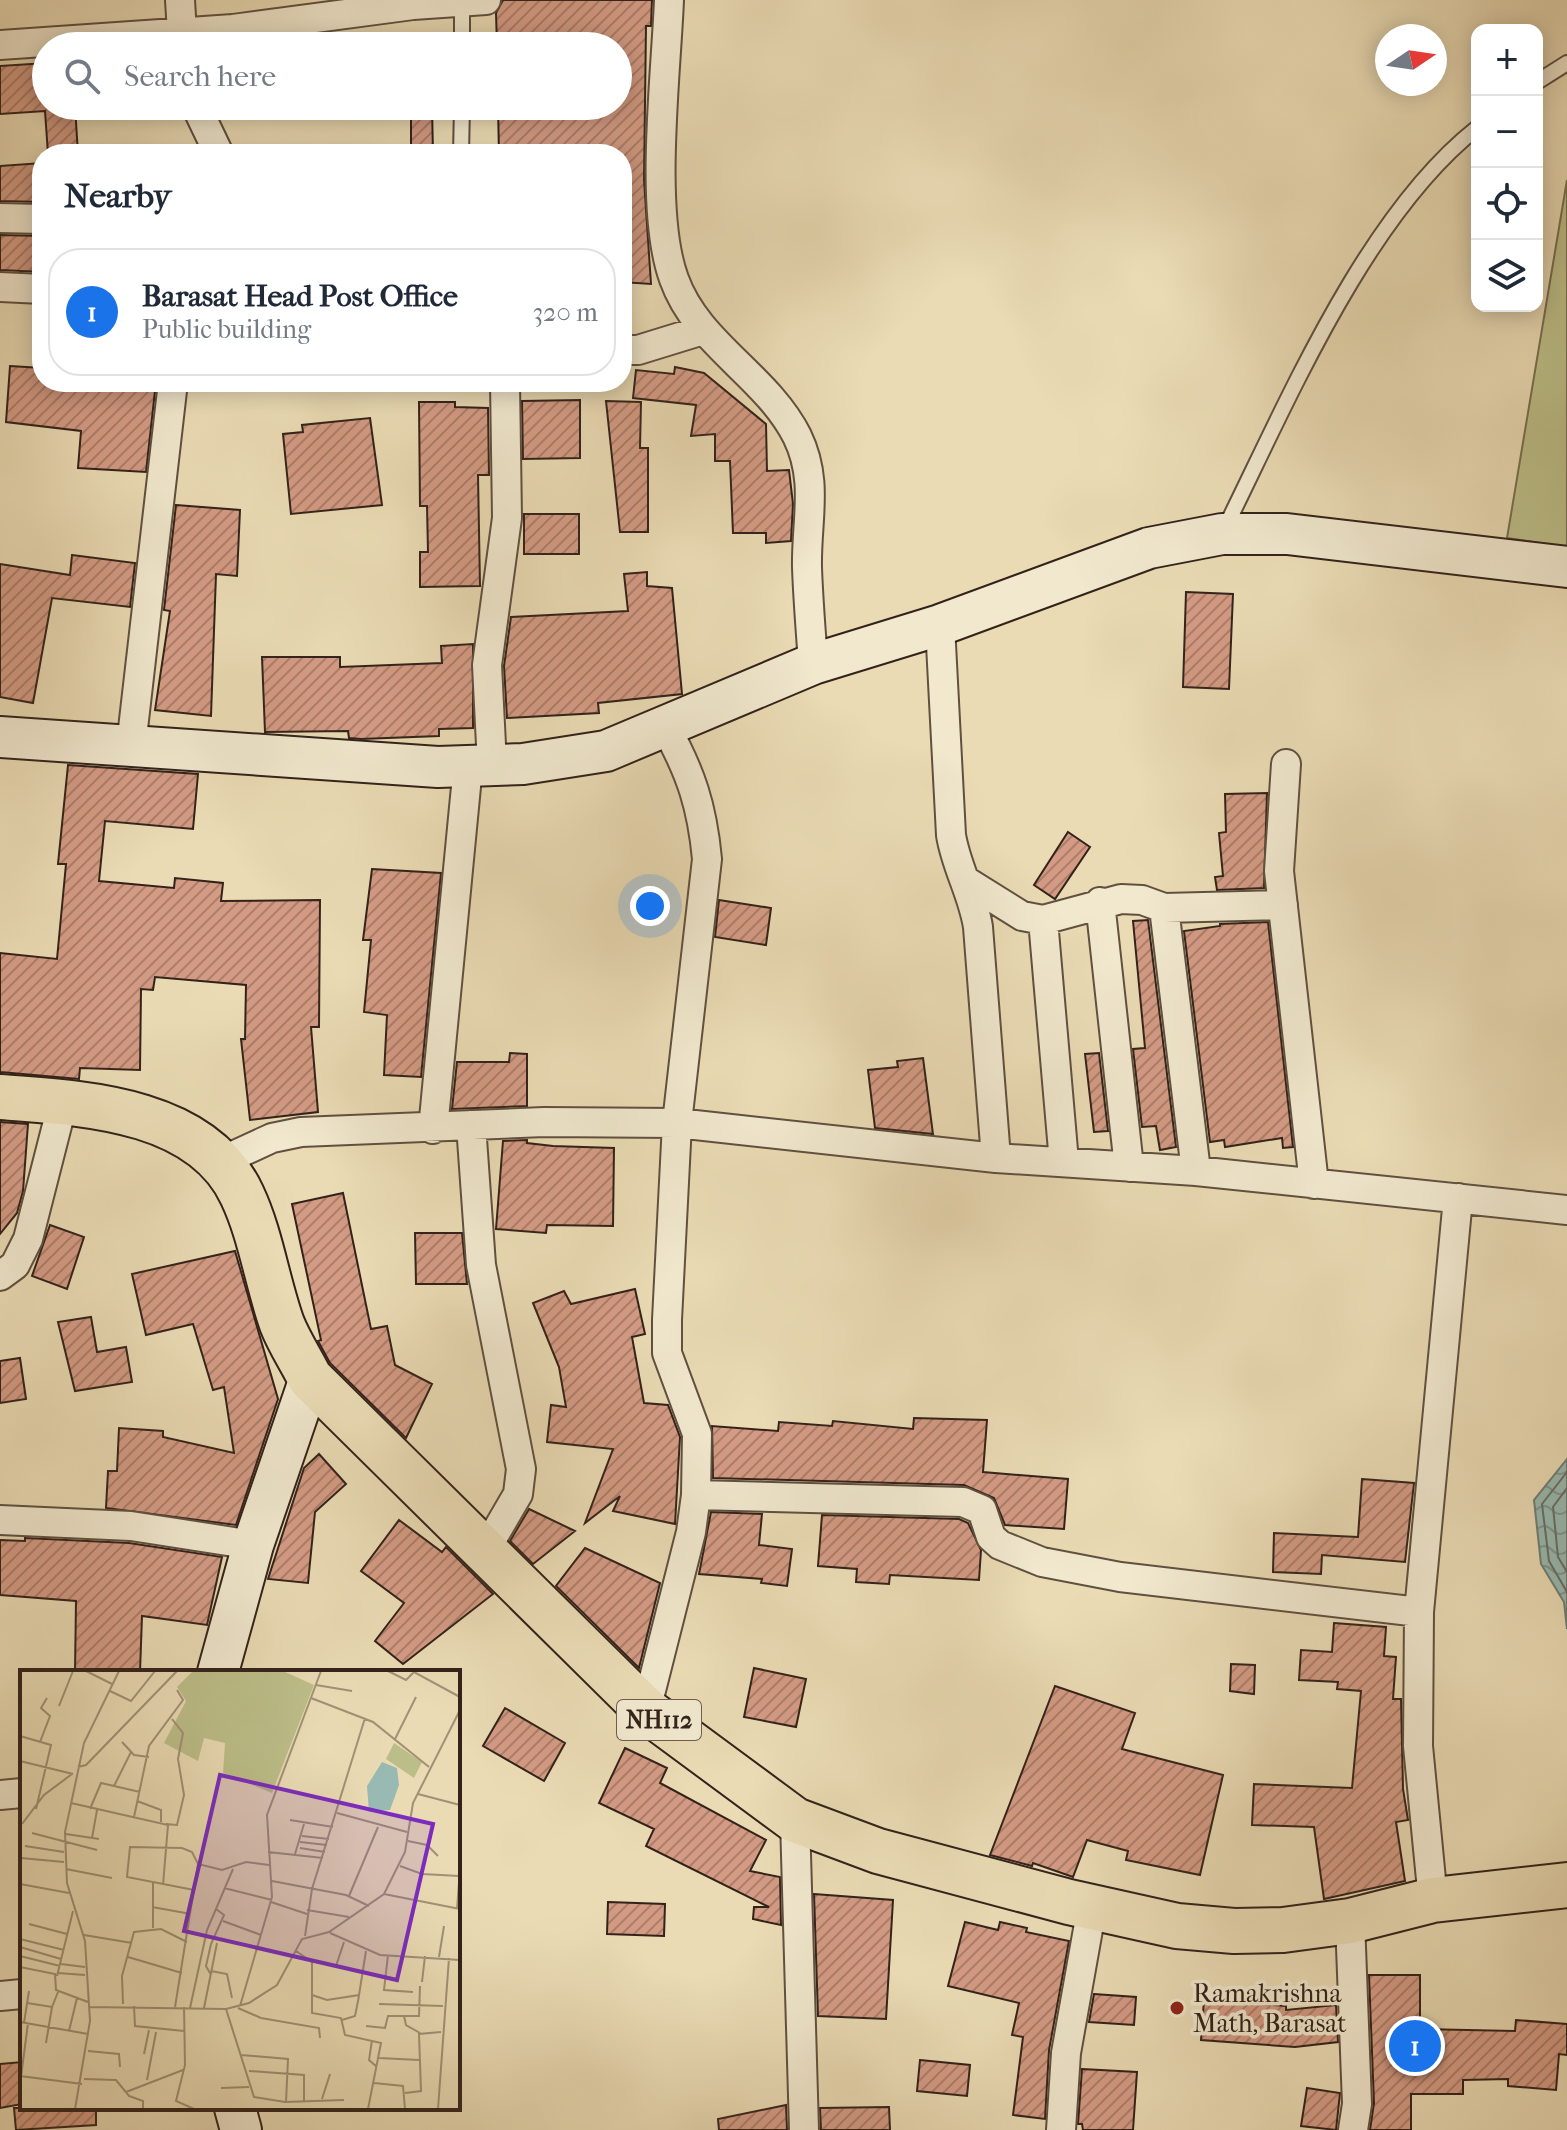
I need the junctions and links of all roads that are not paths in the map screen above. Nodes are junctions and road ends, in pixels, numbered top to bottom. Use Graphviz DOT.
graph roads {
  1 [pos="180,0"];
  2 [pos="669,0"];
  3 [pos="474,1"];
  4 [pos="413,2"];
  5 [pos="182,32"];
  6 [pos="189,32"];
  7 [pos="466,32"];
  8 [pos="32,44"];
  9 [pos="0,45"];
  10 [pos="1567,63"];
  11 [pos="1543,78"];
  12 [pos="203,120"];
  13 [pos="462,120"];
  14 [pos="1471,133"];
  15 [pos="214,144"];
  16 [pos="461,144"];
  17 [pos="0,218"];
  18 [pos="32,219"];
  19 [pos="0,287"];
  20 [pos="32,289"];
  21 [pos="703,330"];
  22 [pos="632,350"];
  23 [pos="172,392"];
  24 [pos="505,392"];
  25 [pos="1222,534"];
  26 [pos="1567,567"];
  27 [pos="940,625"];
  28 [pos="813,664"];
  29 [pos="665,726"];
  30 [pos="0,737"];
  31 [pos="131,746"];
  32 [pos="1286,764"];
  33 [pos="480,765"];
  34 [pos="966,881"];
  35 [pos="1100,902"];
  36 [pos="1283,905"];
  37 [pos="1164,908"];
  38 [pos="1043,920"];
  39 [pos="0,1097"];
  40 [pos="63,1102"];
  41 [pos="677,1123"];
  42 [pos="471,1125"];
  43 [pos="433,1129"];
  44 [pos="996,1158"];
  45 [pos="222,1161"];
  46 [pos="1064,1162"];
  47 [pos="1129,1167"];
  48 [pos="1196,1171"];
  49 [pos="1314,1184"];
  50 [pos="1458,1198"];
  51 [pos="1567,1210"];
  52 [pos="0,1276"];
  53 [pos="310,1378"];
  54 [pos="696,1495"];
  55 [pos="0,1520"];
  56 [pos="253,1545"];
  57 [pos="486,1549"];
  58 [pos="1419,1612"];
  59 [pos="219,1670"];
  60 [pos="646,1710"];
  61 [pos="20,1793"];
  62 [pos="0,1795"];
  63 [pos="795,1820"];
  64 [pos="1567,1885"];
  65 [pos="1433,1900"];
  66 [pos="1092,1907"];
  67 [pos="1350,1921"];
  68 [pos="20,1994"];
  69 [pos="0,1996"];
  70 [pos="236,2110"];
  71 [pos="241,2130"];
  72 [pos="804,2130"];
  73 [pos="1061,2130"];
  74 [pos="1353,2130"];
  1 -- 5 [label="street"];
  2 -- 21 [label="street"];
  3 -- 4 [label="street"];
  3 -- 7 [label="lane"];
  4 -- 6 [label="street"];
  8 -- 9 [label="street"];
  10 -- 11 [label="lane"];
  12 -- 15 [label="street"];
  13 -- 16 [label="lane"];
  14 -- 25 [label="lane"];
  17 -- 18 [label="street"];
  19 -- 20 [label="street"];
  21 -- 22 [label="street"];
  21 -- 28 [label="street"];
  23 -- 31 [label="street"];
  24 -- 33 [label="street"];
  25 -- 26 [label="street"];
  25 -- 27 [label="street"];
  27 -- 28 [label="street"];
  27 -- 34 [label="street"];
  28 -- 29 [label="street"];
  29 -- 33 [label="street"];
  29 -- 41 [label="street"];
  30 -- 31 [label="street"];
  31 -- 33 [label="street"];
  32 -- 36 [label="street"];
  33 -- 43 [label="street"];
  34 -- 38 [label="street"];
  34 -- 44 [label="street"];
  35 -- 37 [label="street"];
  35 -- 38 [label="street"];
  35 -- 47 [label="street"];
  36 -- 37 [label="street"];
  36 -- 49 [label="street"];
  37 -- 48 [label="street"];
  38 -- 46 [label="street"];
  39 -- 40 [label="highway, NH112"];
  40 -- 45 [label="highway, NH112"];
  40 -- 52 [label="street"];
  41 -- 42 [label="street"];
  41 -- 44 [label="street"];
  41 -- 54 [label="street"];
  42 -- 43 [label="street"];
  42 -- 57 [label="street"];
  43 -- 45 [label="street"];
  44 -- 46 [label="street"];
  45 -- 53 [label="highway, NH112"];
  46 -- 47 [label="street"];
  47 -- 48 [label="street"];
  48 -- 49 [label="street"];
  49 -- 50 [label="street"];
  50 -- 51 [label="street"];
  50 -- 58 [label="street"];
  53 -- 56 [label="street"];
  53 -- 57 [label="highway, NH112"];
  54 -- 58 [label="street"];
  54 -- 60 [label="street"];
  55 -- 56 [label="street"];
  56 -- 59 [label="street"];
  57 -- 60 [label="highway, NH112"];
  58 -- 65 [label="street"];
  60 -- 63 [label="highway, NH112"];
  61 -- 62 [label="street"];
  63 -- 66 [label="highway, NH112"];
  63 -- 72 [label="street"];
  64 -- 65 [label="highway, NH112"];
  65 -- 67 [label="highway, NH112"];
  66 -- 67 [label="highway, NH112"];
  66 -- 73 [label="street"];
  67 -- 74 [label="street"];
  68 -- 69 [label="street"];
  70 -- 71 [label="street"];
}
